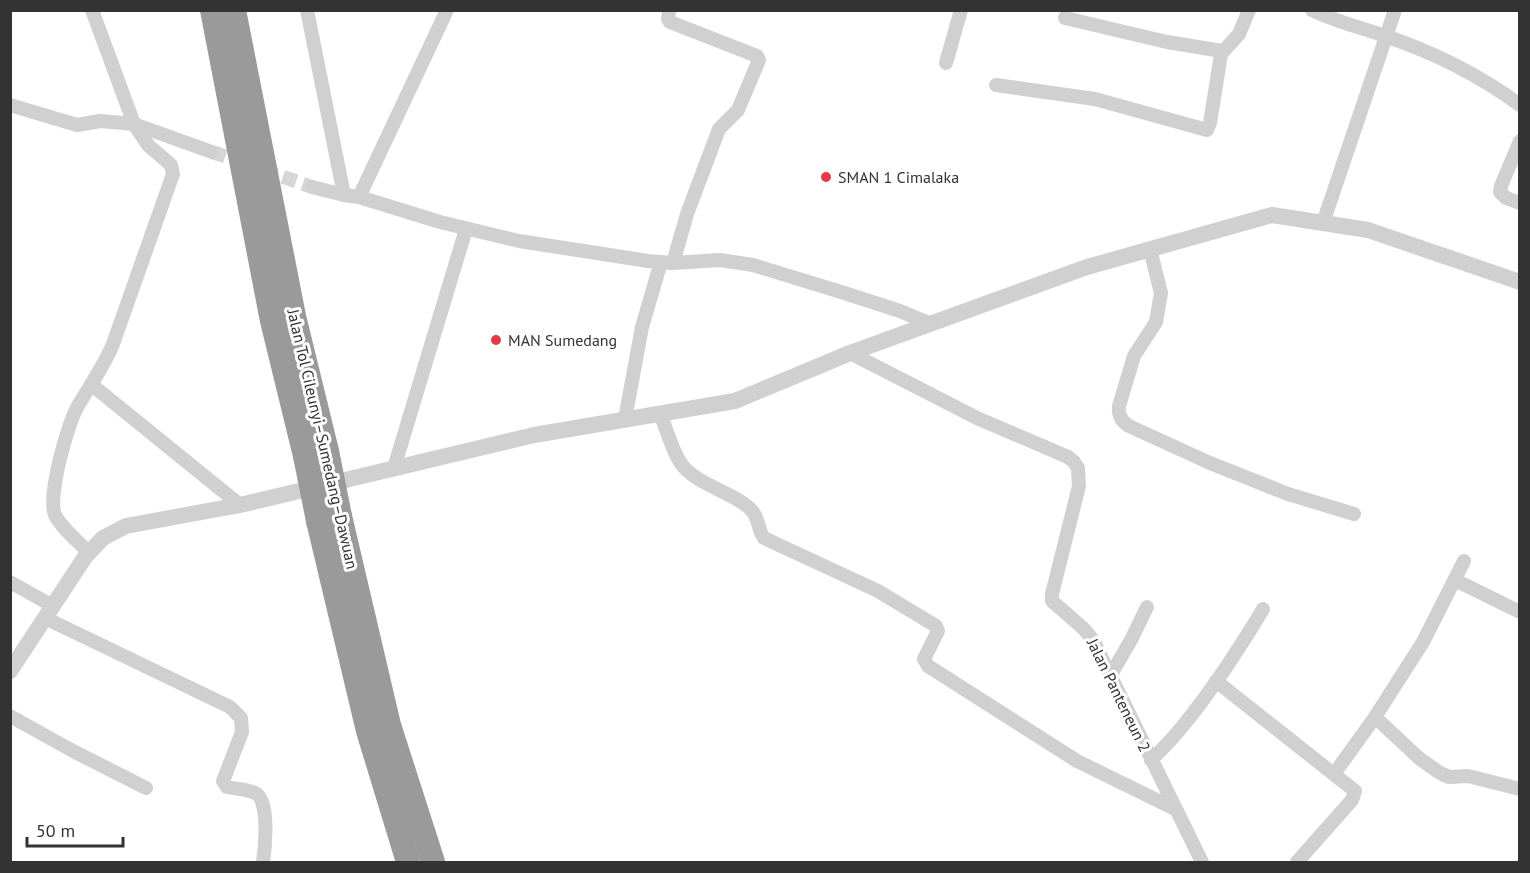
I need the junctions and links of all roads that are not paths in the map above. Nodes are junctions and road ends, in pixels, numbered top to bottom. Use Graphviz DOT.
graph roads {
  1 [pos="92,10"];
  2 [pos="212,10"];
  3 [pos="234,10"];
  4 [pos="307,10"];
  5 [pos="669,10"];
  6 [pos="961,10"];
  7 [pos="1249,10"];
  8 [pos="1312,10"];
  9 [pos="1395,10"];
  10 [pos="442,12"];
  11 [pos="1065,18"];
  12 [pos="1386,36"];
  13 [pos="1222,51"];
  14 [pos="946,63"];
  15 [pos="996,85"];
  16 [pos="10,105"];
  17 [pos="1520,105"];
  18 [pos="135,124"];
  19 [pos="1520,141"];
  20 [pos="212,152"];
  21 [pos="312,187"];
  22 [pos="344,195"];
  23 [pos="359,197"];
  24 [pos="1520,203"];
  25 [pos="1323,223"];
  26 [pos="466,228"];
  27 [pos="1150,249"];
  28 [pos="667,262"];
  29 [pos="1520,282"];
  30 [pos="931,324"];
  31 [pos="850,354"];
  32 [pos="92,385"];
  33 [pos="660,413"];
  34 [pos="625,419"];
  35 [pos="316,453"];
  36 [pos="394,468"];
  37 [pos="240,505"];
  38 [pos="1354,513"];
  39 [pos="329,518"];
  40 [pos="89,553"];
  41 [pos="1464,561"];
  42 [pos="1455,580"];
  43 [pos="10,582"];
  44 [pos="1147,607"];
  45 [pos="1263,609"];
  46 [pos="49,612"];
  47 [pos="1520,612"];
  48 [pos="10,671"];
  49 [pos="1110,676"];
  50 [pos="1216,681"];
  51 [pos="10,716"];
  52 [pos="1375,717"];
  53 [pos="1151,760"];
  54 [pos="1334,774"];
  55 [pos="146,788"];
  56 [pos="1520,789"];
  57 [pos="1175,809"];
  58 [pos="263,862"];
  59 [pos="408,862"];
  60 [pos="433,862"];
  61 [pos="1202,862"];
  62 [pos="1297,862"];
  1 -- 18 [label="street"];
  2 -- 35 [label="highway, Jalan Tol Cileunyi–Sumedang–Dawuan"];
  3 -- 35 [label="highway, Jalan Tol Cileunyi–Sumedang–Dawuan"];
  4 -- 22 [label="street"];
  5 -- 28 [label="street"];
  6 -- 14 [label="street"];
  7 -- 13 [label="street"];
  8 -- 12 [label="street"];
  9 -- 12 [label="street"];
  10 -- 23 [label="street"];
  11 -- 13 [label="street"];
  12 -- 17 [label="street"];
  12 -- 25 [label="street"];
  13 -- 15 [label="street"];
  16 -- 18 [label="street"];
  18 -- 20 [label="street"];
  18 -- 32 [label="street"];
  19 -- 24 [label="street"];
  21 -- 22 [label="street"];
  22 -- 23 [label="street"];
  23 -- 26 [label="street"];
  25 -- 27 [label="street"];
  25 -- 29 [label="street"];
  26 -- 28 [label="street"];
  26 -- 36 [label="street"];
  27 -- 30 [label="street"];
  27 -- 38 [label="street"];
  28 -- 30 [label="street"];
  28 -- 34 [label="street"];
  30 -- 31 [label="street"];
  31 -- 33 [label="street"];
  31 -- 49 [label="street, Jalan Panteneun 2"];
  32 -- 37 [label="street"];
  32 -- 40 [label="street"];
  33 -- 34 [label="street"];
  33 -- 57 [label="street"];
  34 -- 36 [label="street"];
  35 -- 39 [label="highway, Jalan Tol Cileunyi–Sumedang–Dawuan, bridge"];
  36 -- 37 [label="street"];
  37 -- 40 [label="street"];
  39 -- 59 [label="highway, Jalan Tol Cileunyi–Sumedang–Dawuan"];
  39 -- 60 [label="highway, Jalan Tol Cileunyi–Sumedang–Dawuan"];
  40 -- 46 [label="street"];
  41 -- 42 [label="street"];
  42 -- 47 [label="street"];
  42 -- 52 [label="street"];
  43 -- 46 [label="street"];
  44 -- 49 [label="street"];
  45 -- 50 [label="street"];
  46 -- 48 [label="street"];
  46 -- 58 [label="street"];
  49 -- 53 [label="street, Jalan Panteneun 2"];
  50 -- 53 [label="street"];
  50 -- 54 [label="street"];
  51 -- 55 [label="street"];
  52 -- 54 [label="street"];
  52 -- 56 [label="street"];
  53 -- 57 [label="street, Jalan Panteneun 2"];
  54 -- 62 [label="street"];
  57 -- 61 [label="street, Jalan Panteneun 2"];
}
